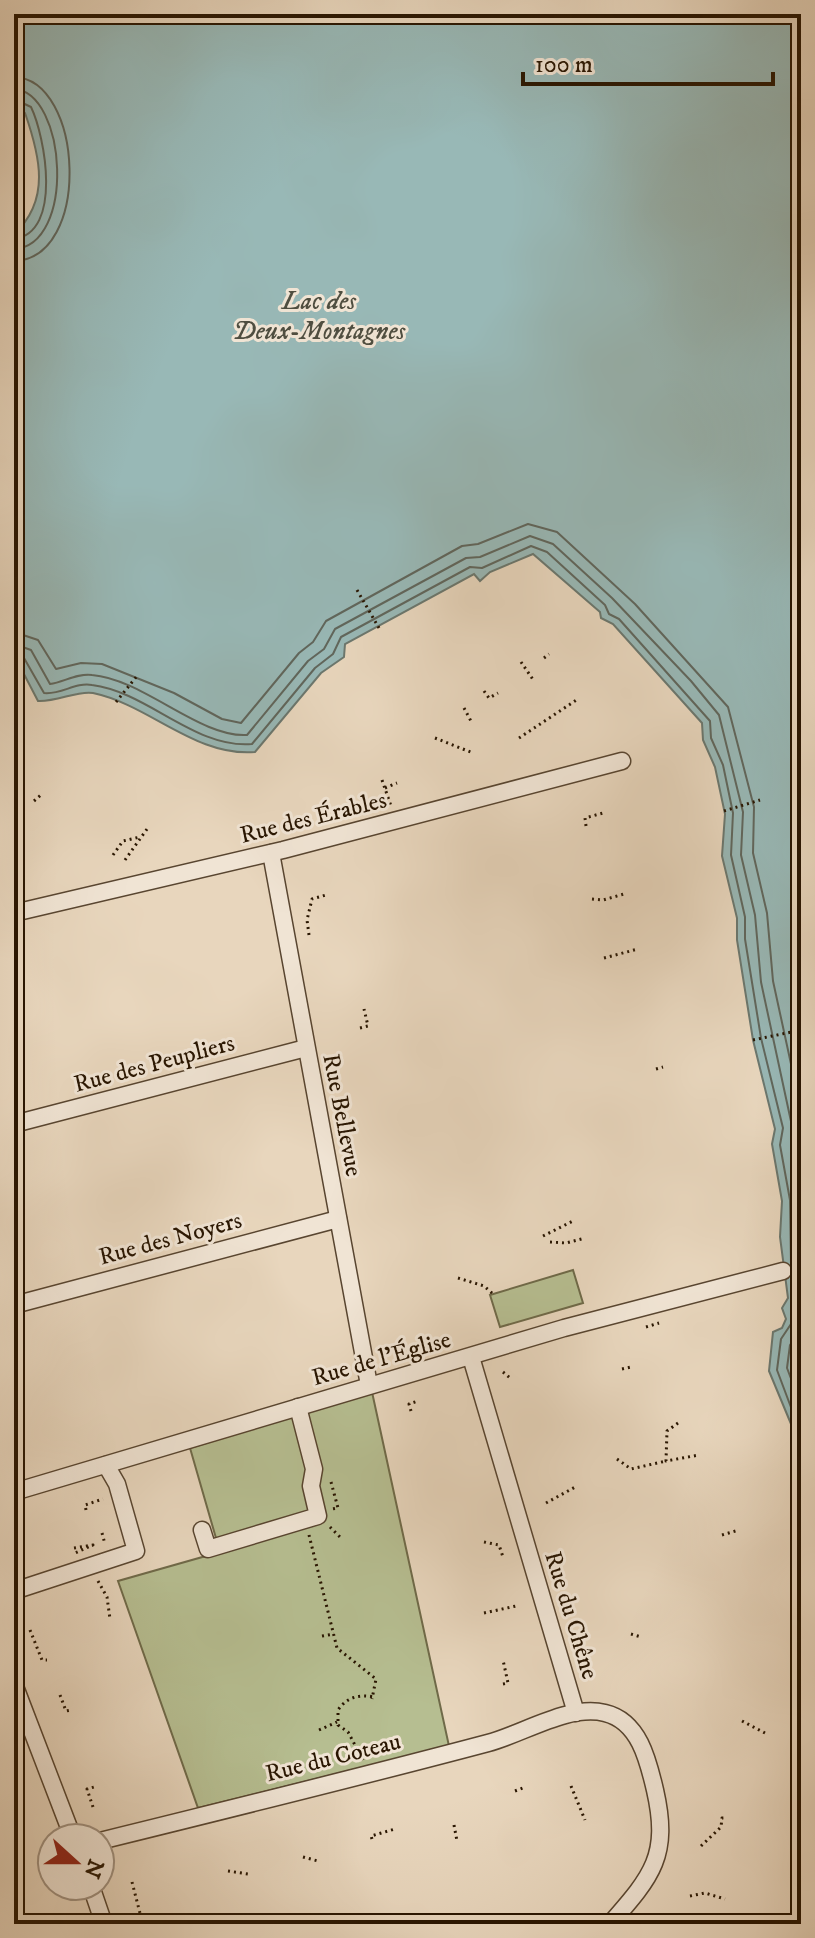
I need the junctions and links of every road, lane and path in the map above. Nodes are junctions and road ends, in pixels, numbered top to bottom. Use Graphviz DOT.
graph roads {
  1 [pos="357,590"];
  2 [pos="379,628"];
  3 [pos="549,654"];
  4 [pos="544,658"];
  5 [pos="521,662"];
  6 [pos="137,676"];
  7 [pos="534,681"];
  8 [pos="484,691"];
  9 [pos="498,693"];
  10 [pos="578,699"];
  11 [pos="116,702"];
  12 [pos="464,708"];
  13 [pos="472,723"];
  14 [pos="435,738"];
  15 [pos="519,738"];
  16 [pos="473,753"];
  17 [pos="622,761"];
  18 [pos="382,780"];
  19 [pos="397,783"];
  20 [pos="385,788"];
  21 [pos="42,794"];
  22 [pos="760,800"];
  23 [pos="34,801"];
  24 [pos="724,811"];
  25 [pos="603,813"];
  26 [pos="394,821"];
  27 [pos="586,826"];
  28 [pos="147,829"];
  29 [pos="140,837"];
  30 [pos="271,853"];
  31 [pos="113,855"];
  32 [pos="125,860"];
  33 [pos="624,894"];
  34 [pos="326,895"];
  35 [pos="592,899"];
  36 [pos="14,913"];
  37 [pos="309,935"];
  38 [pos="638,949"];
  39 [pos="604,958"];
  40 [pos="364,1009"];
  41 [pos="360,1028"];
  42 [pos="801,1030"];
  43 [pos="753,1040"];
  44 [pos="306,1048"];
  45 [pos="663,1067"];
  46 [pos="656,1069"];
  47 [pos="14,1124"];
  48 [pos="338,1219"];
  49 [pos="573,1221"];
  50 [pos="543,1236"];
  51 [pos="585,1238"];
  52 [pos="550,1242"];
  53 [pos="783,1271"];
  54 [pos="458,1278"];
  55 [pos="493,1294"];
  56 [pos="14,1305"];
  57 [pos="659,1323"];
  58 [pos="646,1327"];
  59 [pos="471,1357"];
  60 [pos="631,1367"];
  61 [pos="622,1369"];
  62 [pos="503,1372"];
  63 [pos="510,1378"];
  64 [pos="369,1385"];
  65 [pos="418,1401"];
  66 [pos="298,1407"];
  67 [pos="411,1411"];
  68 [pos="678,1423"];
  69 [pos="699,1455"];
  70 [pos="617,1459"];
  71 [pos="666,1461"];
  72 [pos="106,1465"];
  73 [pos="331,1482"];
  74 [pos="577,1486"];
  75 [pos="14,1492"];
  76 [pos="108,1497"];
  77 [pos="546,1503"];
  78 [pos="86,1510"];
  79 [pos="330,1510"];
  80 [pos="307,1529"];
  81 [pos="202,1530"];
  82 [pos="739,1530"];
  83 [pos="722,1535"];
  84 [pos="484,1542"];
  85 [pos="74,1549"];
  86 [pos="314,1555"];
  87 [pos="304,1556"];
  88 [pos="503,1557"];
  89 [pos="85,1563"];
  90 [pos="14,1591"];
  91 [pos="516,1606"];
  92 [pos="484,1613"];
  93 [pos="110,1619"];
  94 [pos="30,1630"];
  95 [pos="334,1634"];
  96 [pos="631,1634"];
  97 [pos="322,1636"];
  98 [pos="641,1637"];
  99 [pos="47,1660"];
  100 [pos="503,1660"];
  101 [pos="14,1684"];
  102 [pos="503,1684"];
  103 [pos="60,1695"];
  104 [pos="71,1710"];
  105 [pos="576,1713"];
  106 [pos="20,1718"];
  107 [pos="742,1721"];
  108 [pos="337,1722"];
  109 [pos="319,1730"];
  110 [pos="765,1733"];
  111 [pos="368,1772"];
  112 [pos="571,1786"];
  113 [pos="94,1787"];
  114 [pos="525,1787"];
  115 [pos="515,1791"];
  116 [pos="93,1807"];
  117 [pos="727,1818"];
  118 [pos="585,1820"];
  119 [pos="66,1822"];
  120 [pos="454,1825"];
  121 [pos="395,1829"];
  122 [pos="116,1837"];
  123 [pos="372,1839"];
  124 [pos="457,1841"];
  125 [pos="701,1846"];
  126 [pos="303,1857"];
  127 [pos="318,1861"];
  128 [pos="228,1871"];
  129 [pos="248,1874"];
  130 [pos="132,1882"];
  131 [pos="690,1896"];
  132 [pos="725,1899"];
  133 [pos="96,1902"];
  134 [pos="147,1919"];
  135 [pos="104,1924"];
  136 [pos="610,1924"];
  1 -- 2 [label="path"];
  3 -- 4 [label="path"];
  5 -- 7 [label="path"];
  6 -- 11 [label="path"];
  8 -- 9 [label="path"];
  10 -- 15 [label="path"];
  12 -- 13 [label="path"];
  14 -- 16 [label="path"];
  17 -- 26 [label="street, Rue des Érables"];
  18 -- 20 [label="path"];
  19 -- 20 [label="path"];
  20 -- 26 [label="path"];
  21 -- 23 [label="path"];
  22 -- 24 [label="path"];
  25 -- 27 [label="path"];
  26 -- 30 [label="street, Rue des Érables"];
  28 -- 29 [label="path"];
  29 -- 31 [label="path"];
  29 -- 32 [label="path"];
  30 -- 36 [label="street, Rue des Érables"];
  30 -- 44 [label="street, Rue Bellevue"];
  33 -- 35 [label="path"];
  34 -- 37 [label="path"];
  38 -- 39 [label="path"];
  40 -- 41 [label="path"];
  42 -- 43 [label="path"];
  44 -- 47 [label="street, Rue des Peupliers"];
  44 -- 48 [label="street, Rue Bellevue"];
  45 -- 46 [label="path"];
  48 -- 56 [label="street, Rue des Noyers"];
  48 -- 64 [label="street, Rue Bellevue"];
  49 -- 50 [label="path"];
  51 -- 52 [label="path"];
  53 -- 59 [label="street, Rue de l'Église"];
  54 -- 55 [label="path"];
  57 -- 58 [label="path"];
  59 -- 64 [label="street, Rue de l'Église"];
  59 -- 105 [label="street, Rue du Chêne"];
  60 -- 61 [label="path"];
  62 -- 63 [label="path"];
  64 -- 66 [label="street, Rue de l'Église"];
  65 -- 67 [label="path"];
  66 -- 72 [label="street, Rue de l'Église"];
  66 -- 81 [label="street"];
  68 -- 71 [label="path"];
  69 -- 71 [label="path"];
  70 -- 71 [label="path"];
  72 -- 75 [label="street, Rue de l'Église"];
  72 -- 89 [label="street"];
  73 -- 79 [label="path"];
  74 -- 77 [label="path"];
  76 -- 78 [label="path"];
  80 -- 86 [label="path"];
  82 -- 83 [label="path"];
  84 -- 88 [label="path"];
  85 -- 89 [label="path"];
  86 -- 87 [label="path"];
  86 -- 95 [label="path"];
  89 -- 90 [label="street"];
  89 -- 93 [label="path"];
  91 -- 92 [label="path"];
  94 -- 99 [label="path"];
  95 -- 97 [label="path"];
  95 -- 108 [label="path"];
  96 -- 98 [label="path"];
  100 -- 102 [label="path"];
  101 -- 106 [label="street"];
  103 -- 104 [label="path"];
  105 -- 111 [label="street, Rue du Coteau"];
  105 -- 136 [label="street, Rue du Chêne"];
  106 -- 119 [label="street"];
  107 -- 110 [label="path"];
  108 -- 109 [label="path"];
  108 -- 111 [label="path"];
  111 -- 122 [label="street, Rue du Coteau"];
  112 -- 118 [label="path"];
  113 -- 116 [label="path"];
  114 -- 115 [label="path"];
  117 -- 125 [label="path"];
  120 -- 124 [label="path"];
  121 -- 123 [label="path"];
  126 -- 127 [label="path"];
  128 -- 129 [label="path"];
  130 -- 134 [label="path"];
  131 -- 132 [label="path"];
  133 -- 135 [label="street"];
}
